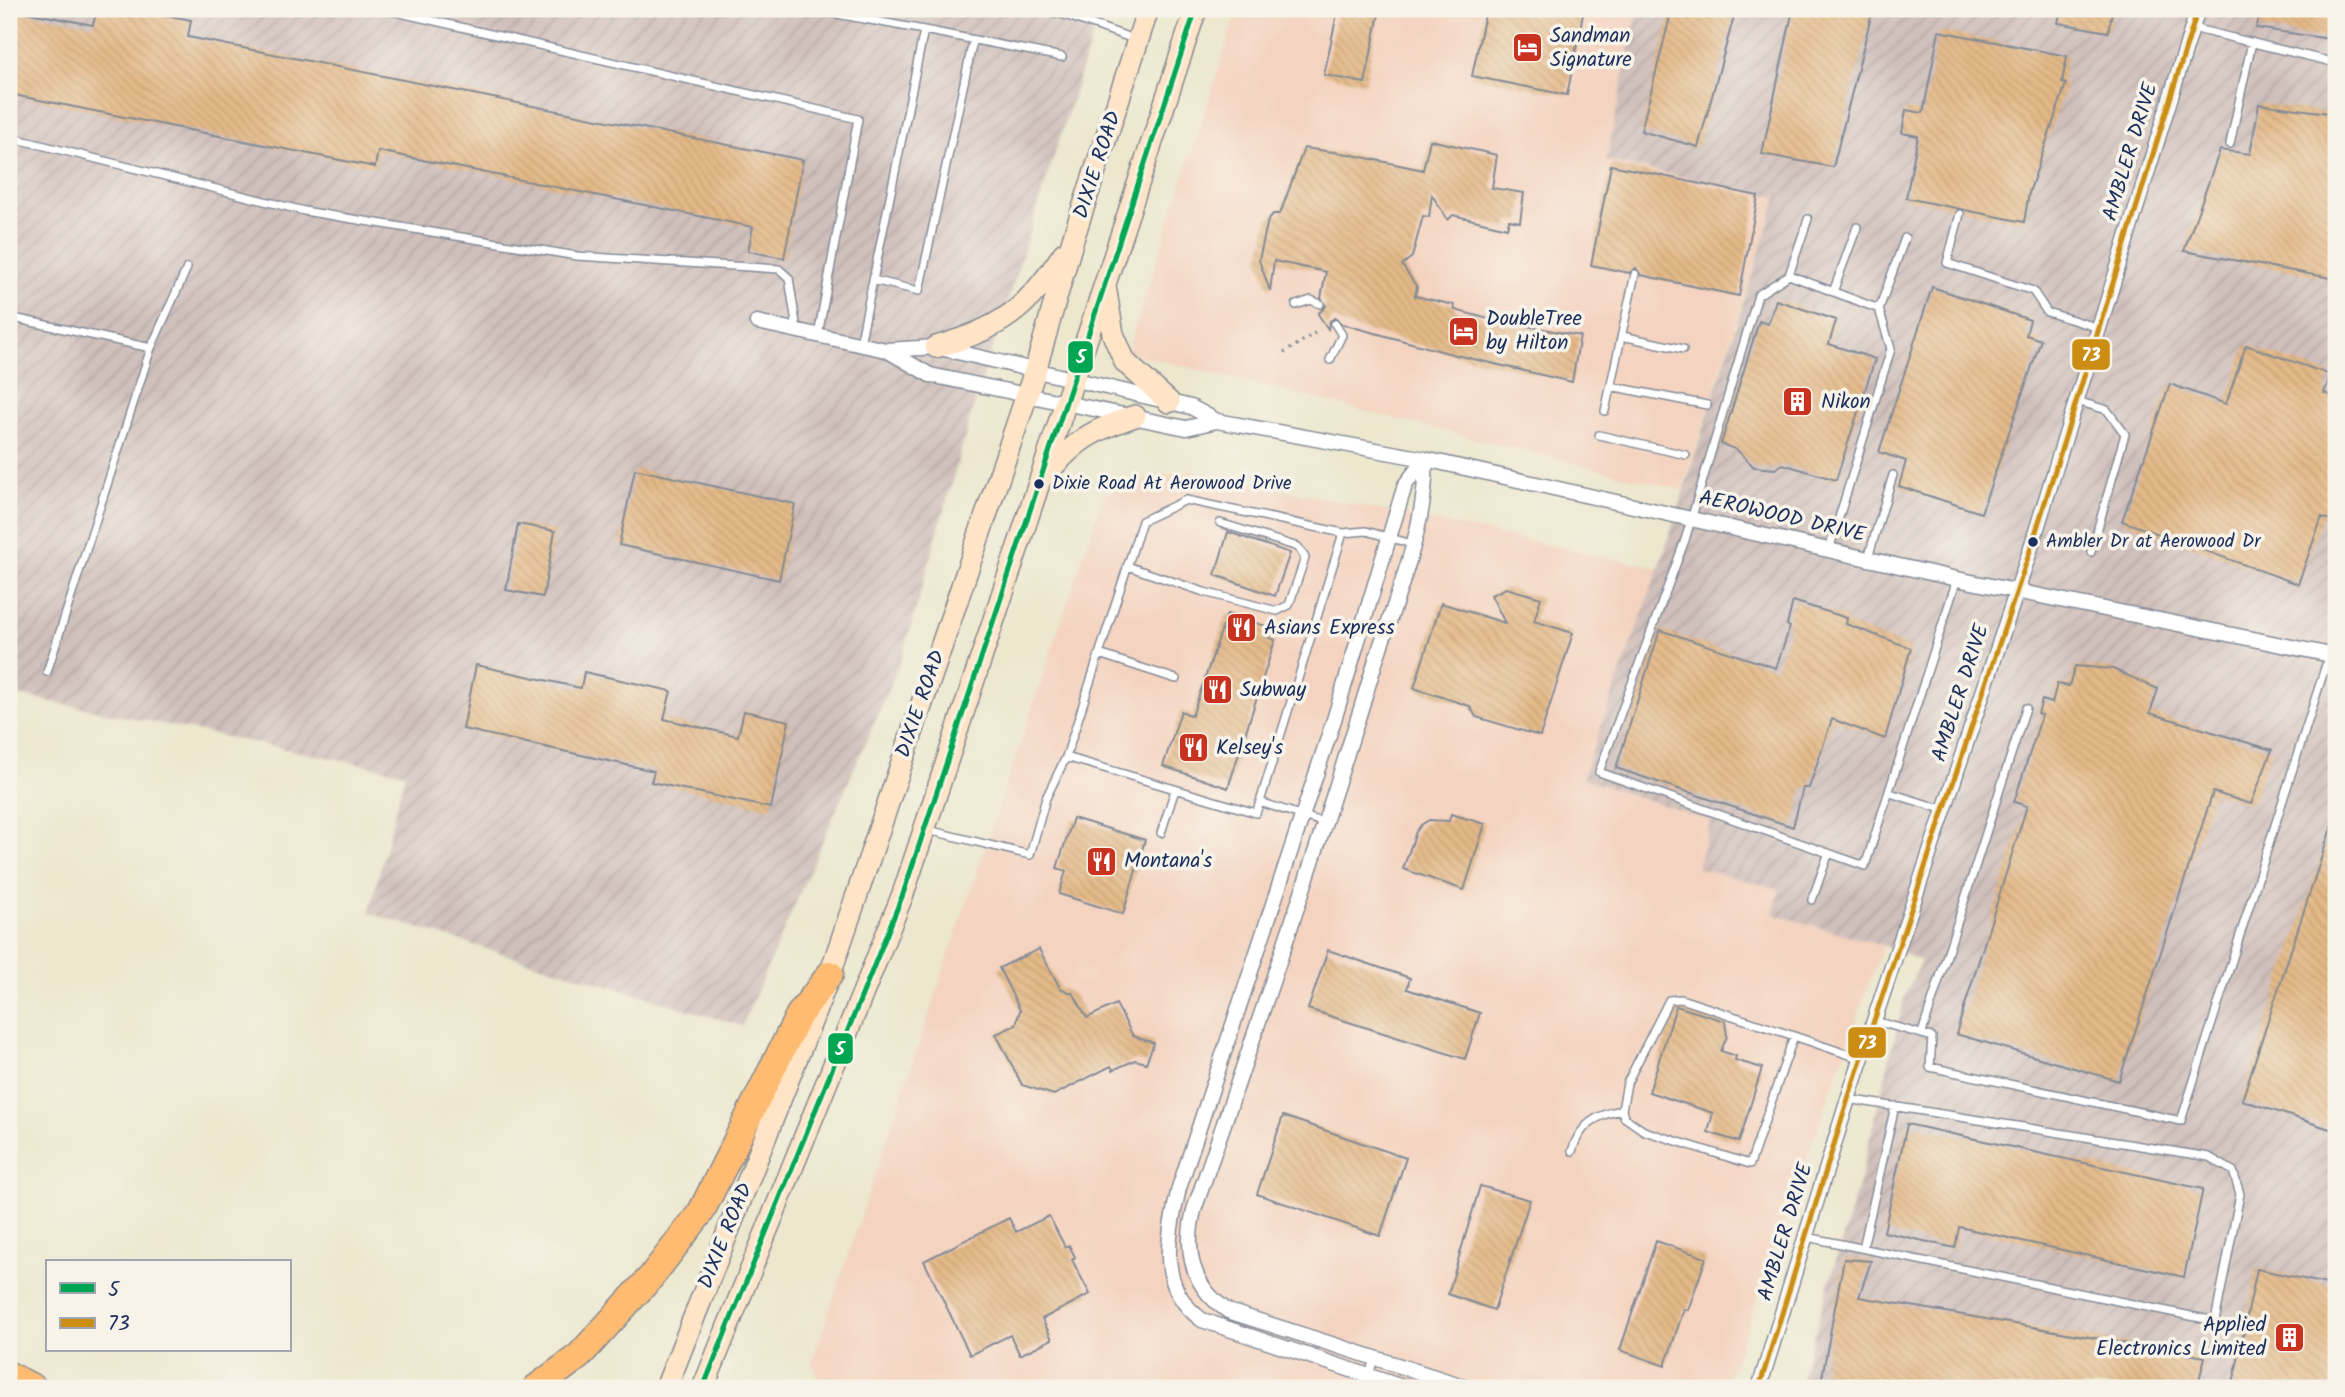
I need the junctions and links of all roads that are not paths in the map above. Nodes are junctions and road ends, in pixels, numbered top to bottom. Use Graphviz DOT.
graph roads {
  1 [pos="383,9"];
  2 [pos="810,9"];
  3 [pos="1036,9"];
  4 [pos="1148,9"];
  5 [pos="1196,9"];
  6 [pos="2198,9"];
  7 [pos="1064,12"];
  8 [pos="2192,27"];
  9 [pos="924,30"];
  10 [pos="1138,40"];
  11 [pos="973,41"];
  12 [pos="2252,42"];
  13 [pos="1062,57"];
  14 [pos="2336,63"];
  15 [pos="9,138"];
  16 [pos="2230,144"];
  17 [pos="1961,214"];
  18 [pos="1808,219"];
  19 [pos="1857,226"];
  20 [pos="1905,238"];
  21 [pos="1073,239"];
  22 [pos="187,268"];
  23 [pos="1635,274"];
  24 [pos="1788,275"];
  25 [pos="873,281"];
  26 [pos="1104,282"];
  27 [pos="1833,292"];
  28 [pos="1320,304"];
  29 [pos="1296,305"];
  30 [pos="1879,309"];
  31 [pos="9,317"];
  32 [pos="757,322"];
  33 [pos="1335,324"];
  34 [pos="2099,328"];
  35 [pos="797,332"];
  36 [pos="818,336"];
  37 [pos="1622,336"];
  38 [pos="860,345"];
  39 [pos="936,347"];
  40 [pos="151,348"];
  41 [pos="1683,349"];
  42 [pos="887,350"];
  43 [pos="1330,360"];
  44 [pos="1035,371"];
  45 [pos="1073,380"];
  46 [pos="1610,386"];
  47 [pos="1026,396"];
  48 [pos="2076,401"];
  49 [pos="1169,402"];
  50 [pos="1065,404"];
  51 [pos="1707,405"];
  52 [pos="1605,411"];
  53 [pos="1135,416"];
  54 [pos="1217,421"];
  55 [pos="1598,435"];
  56 [pos="1686,455"];
  57 [pos="1425,459"];
  58 [pos="1894,475"];
  59 [pos="1038,481"];
  60 [pos="1692,518"];
  61 [pos="1220,523"];
  62 [pos="1343,533"];
  63 [pos="1389,539"];
  64 [pos="1412,544"];
  65 [pos="1829,550"];
  66 [pos="2091,552"];
  67 [pos="1868,558"];
  68 [pos="1127,566"];
  69 [pos="1957,579"];
  70 [pos="2015,591"];
  71 [pos="1099,654"];
  72 [pos="2333,655"];
  73 [pos="47,672"];
  74 [pos="1176,679"];
  75 [pos="2026,708"];
  76 [pos="1066,757"];
  77 [pos="1175,790"];
  78 [pos="1890,793"];
  79 [pos="1260,802"];
  80 [pos="1945,810"];
  81 [pos="1302,816"];
  82 [pos="1325,822"];
  83 [pos="924,829"];
  84 [pos="1161,833"];
  85 [pos="1828,855"];
  86 [pos="1812,900"];
  87 [pos="830,974"];
  88 [pos="1242,998"];
  89 [pos="1263,1007"];
  90 [pos="1875,1021"];
  91 [pos="1922,1033"];
  92 [pos="1794,1036"];
  93 [pos="1862,1059"];
  94 [pos="1848,1099"];
  95 [pos="1895,1106"];
  96 [pos="1622,1110"];
  97 [pos="1572,1151"];
  98 [pos="1179,1188"];
  99 [pos="1199,1196"];
  100 [pos="1807,1237"];
  101 [pos="1863,1248"];
  102 [pos="1373,1357"];
  103 [pos="9,1376"];
  104 [pos="1369,1382"];
  105 [pos="34,1388"];
  106 [pos="536,1388"];
  107 [pos="666,1388"];
  108 [pos="703,1388"];
  109 [pos="1405,1388"];
  110 [pos="1469,1388"];
  111 [pos="1759,1388"];
  1 -- 36 [label="lane"];
  2 -- 9 [label="lane"];
  3 -- 7 [label="lane"];
  4 -- 10 [label="main road, DIXIE ROAD"];
  5 -- 26 [label="main road, DIXIE ROAD"];
  6 -- 8 [label="street, AMBLER DRIVE"];
  7 -- 10 [label="lane"];
  8 -- 12 [label="lane"];
  8 -- 34 [label="street, AMBLER DRIVE"];
  9 -- 11 [label="lane"];
  9 -- 25 [label="lane"];
  10 -- 21 [label="main road, DIXIE ROAD"];
  11 -- 13 [label="lane"];
  11 -- 25 [label="lane"];
  12 -- 14 [label="lane"];
  12 -- 16 [label="lane"];
  15 -- 35 [label="lane"];
  17 -- 34 [label="lane"];
  18 -- 24 [label="lane"];
  19 -- 27 [label="lane"];
  20 -- 30 [label="lane"];
  21 -- 39 [label="main road"];
  21 -- 44 [label="main road, DIXIE ROAD"];
  22 -- 40 [label="lane"];
  23 -- 37 [label="lane"];
  24 -- 27 [label="lane"];
  24 -- 60 [label="lane"];
  25 -- 38 [label="lane"];
  26 -- 45 [label="main road, DIXIE ROAD"];
  26 -- 49 [label="main road"];
  27 -- 30 [label="lane"];
  28 -- 29 [label="lane"];
  30 -- 65 [label="lane"];
  31 -- 40 [label="lane"];
  32 -- 35 [label="street, AEROWOOD DRIVE"];
  33 -- 43 [label="lane"];
  34 -- 48 [label="street, AMBLER DRIVE"];
  35 -- 36 [label="street, AEROWOOD DRIVE"];
  36 -- 38 [label="street, AEROWOOD DRIVE"];
  37 -- 41 [label="lane"];
  37 -- 46 [label="lane"];
  38 -- 42 [label="street, AEROWOOD DRIVE"];
  39 -- 42 [label="street, AEROWOOD DRIVE"];
  39 -- 44 [label="street, AEROWOOD DRIVE"];
  40 -- 73 [label="lane"];
  42 -- 47 [label="street, AEROWOOD DRIVE"];
  44 -- 45 [label="street, AEROWOOD DRIVE"];
  44 -- 47 [label="main road, DIXIE ROAD"];
  45 -- 49 [label="street, AEROWOOD DRIVE"];
  45 -- 50 [label="main road, DIXIE ROAD"];
  46 -- 51 [label="lane"];
  46 -- 52 [label="lane"];
  47 -- 50 [label="street, AEROWOOD DRIVE"];
  47 -- 87 [label="main road, DIXIE ROAD"];
  48 -- 66 [label="lane"];
  48 -- 70 [label="street, AMBLER DRIVE"];
  49 -- 54 [label="street, AEROWOOD DRIVE"];
  50 -- 53 [label="street, AEROWOOD DRIVE"];
  50 -- 59 [label="main road, DIXIE ROAD"];
  53 -- 54 [label="street, AEROWOOD DRIVE"];
  53 -- 59 [label="main road"];
  54 -- 57 [label="street, AEROWOOD DRIVE"];
  55 -- 56 [label="lane"];
  57 -- 60 [label="street, AEROWOOD DRIVE"];
  57 -- 63 [label="street"];
  57 -- 64 [label="street"];
  58 -- 67 [label="lane"];
  59 -- 83 [label="main road, DIXIE ROAD"];
  60 -- 65 [label="street, AEROWOOD DRIVE"];
  60 -- 85 [label="lane"];
  61 -- 68 [label="lane"];
  62 -- 63 [label="lane"];
  62 -- 68 [label="lane"];
  62 -- 79 [label="lane"];
  63 -- 64 [label="lane"];
  63 -- 81 [label="street"];
  64 -- 82 [label="street"];
  65 -- 67 [label="street, AEROWOOD DRIVE"];
  67 -- 69 [label="street, AEROWOOD DRIVE"];
  68 -- 71 [label="lane"];
  69 -- 70 [label="street, AEROWOOD DRIVE"];
  69 -- 78 [label="lane"];
  70 -- 72 [label="street, AEROWOOD DRIVE"];
  70 -- 80 [label="street, AMBLER DRIVE"];
  71 -- 74 [label="lane"];
  71 -- 76 [label="lane"];
  72 -- 91 [label="lane"];
  75 -- 91 [label="lane"];
  76 -- 77 [label="lane"];
  76 -- 83 [label="lane"];
  77 -- 79 [label="lane"];
  77 -- 84 [label="lane"];
  78 -- 80 [label="lane"];
  78 -- 85 [label="lane"];
  79 -- 81 [label="lane"];
  80 -- 90 [label="street, AMBLER DRIVE"];
  81 -- 82 [label="lane"];
  81 -- 88 [label="street"];
  82 -- 89 [label="street"];
  83 -- 108 [label="main road, DIXIE ROAD"];
  85 -- 86 [label="lane"];
  87 -- 106 [label="highway"];
  87 -- 107 [label="main road, DIXIE ROAD"];
  88 -- 89 [label="lane"];
  88 -- 98 [label="street"];
  89 -- 99 [label="street"];
  90 -- 91 [label="lane"];
  90 -- 93 [label="street, AMBLER DRIVE"];
  92 -- 93 [label="lane"];
  92 -- 96 [label="lane"];
  92 -- 96 [label="lane"];
  93 -- 94 [label="street, AMBLER DRIVE"];
  94 -- 95 [label="lane"];
  94 -- 100 [label="street, AMBLER DRIVE"];
  95 -- 101 [label="lane"];
  95 -- 101 [label="lane"];
  96 -- 97 [label="lane"];
  98 -- 99 [label="lane"];
  98 -- 104 [label="street"];
  99 -- 102 [label="street"];
  100 -- 101 [label="lane"];
  100 -- 111 [label="street, AMBLER DRIVE"];
  102 -- 104 [label="lane"];
  102 -- 110 [label="street"];
  103 -- 105 [label="highway"];
  104 -- 109 [label="street"];
}
